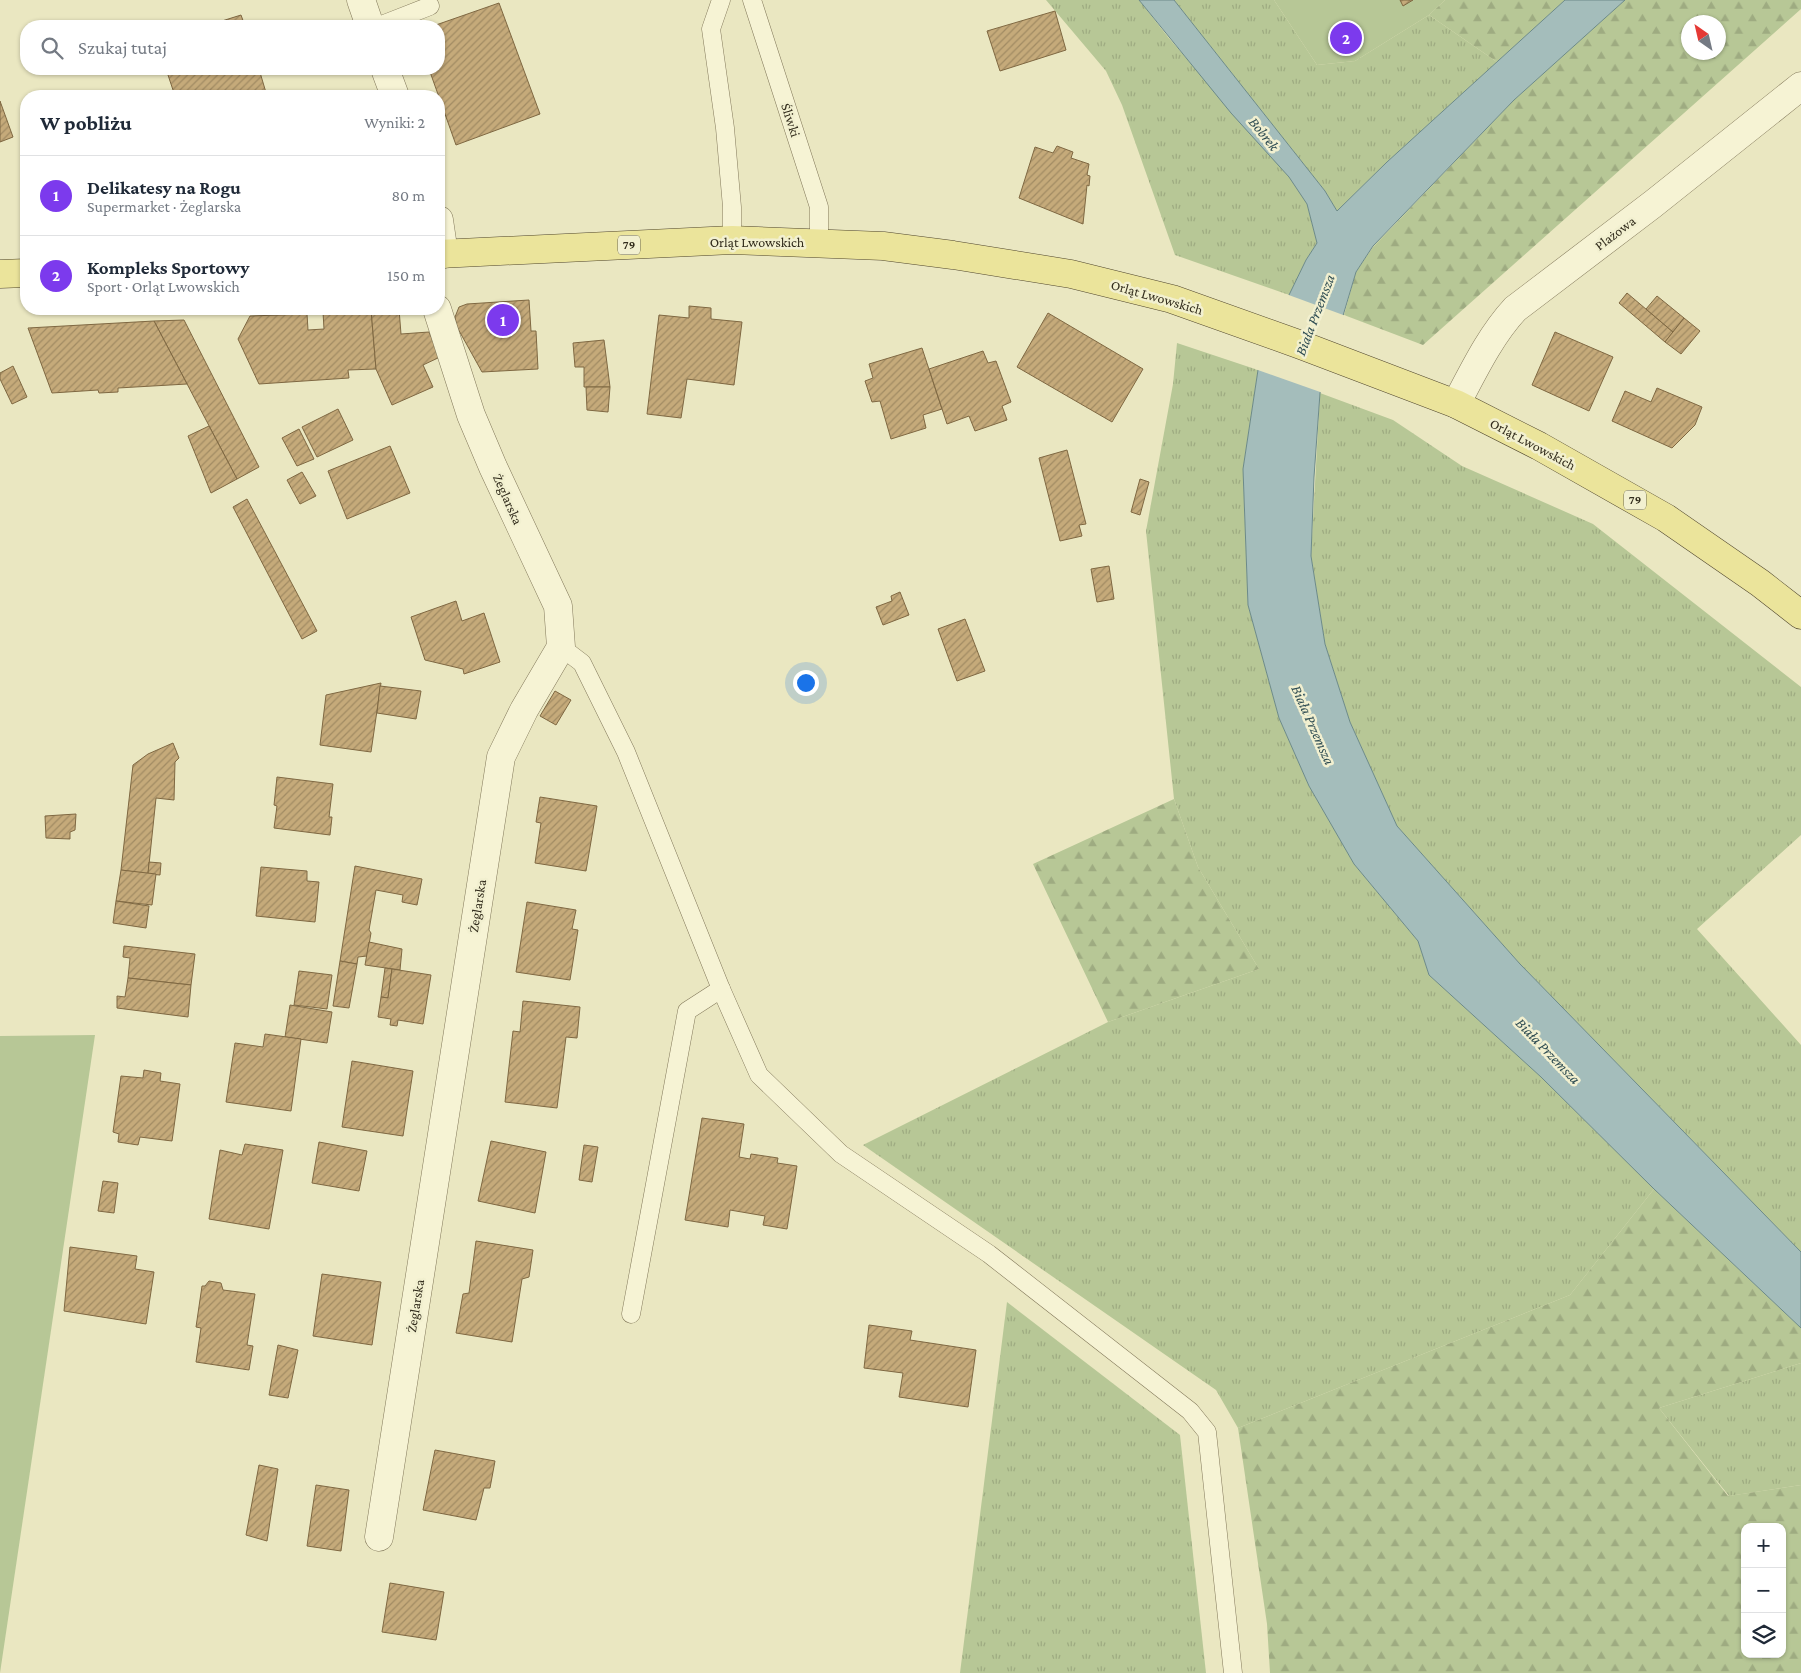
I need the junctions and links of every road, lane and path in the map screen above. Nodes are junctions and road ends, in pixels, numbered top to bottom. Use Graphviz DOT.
graph roads {
  1 [pos="361,0"];
  2 [pos="721,0"];
  3 [pos="752,0"];
  4 [pos="430,6"];
  5 [pos="368,20"];
  6 [pos="394,20"];
  7 [pos="387,75"];
  8 [pos="1801,86"];
  9 [pos="393,90"];
  10 [pos="732,240"];
  11 [pos="819,242"];
  12 [pos="445,254"];
  13 [pos="20,273"];
  14 [pos="0,274"];
  15 [pos="439,315"];
  16 [pos="1456,404"];
  17 [pos="1801,616"];
  18 [pos="560,648"];
  19 [pos="721,988"];
  20 [pos="630,1314"];
  21 [pos="379,1537"];
  22 [pos="1233,1673"];
  1 -- 5 [label="street"];
  2 -- 10 [label="lane"];
  3 -- 11 [label="lane, Śliwki"];
  4 -- 6 [label="lane"];
  7 -- 9 [label="street"];
  8 -- 16 [label="street, Plażowa"];
  10 -- 11 [label="main road, Orląt Lwowskich / 79"];
  10 -- 12 [label="main road, Orląt Lwowskich / 79"];
  11 -- 16 [label="main road, Orląt Lwowskich / 79"];
  13 -- 14 [label="main road"];
  15 -- 18 [label="street, Żeglarska"];
  16 -- 17 [label="main road, Orląt Lwowskich / 79"];
  18 -- 19 [label="lane"];
  18 -- 21 [label="street, Żeglarska"];
  19 -- 20 [label="lane"];
  19 -- 22 [label="lane"];
}
